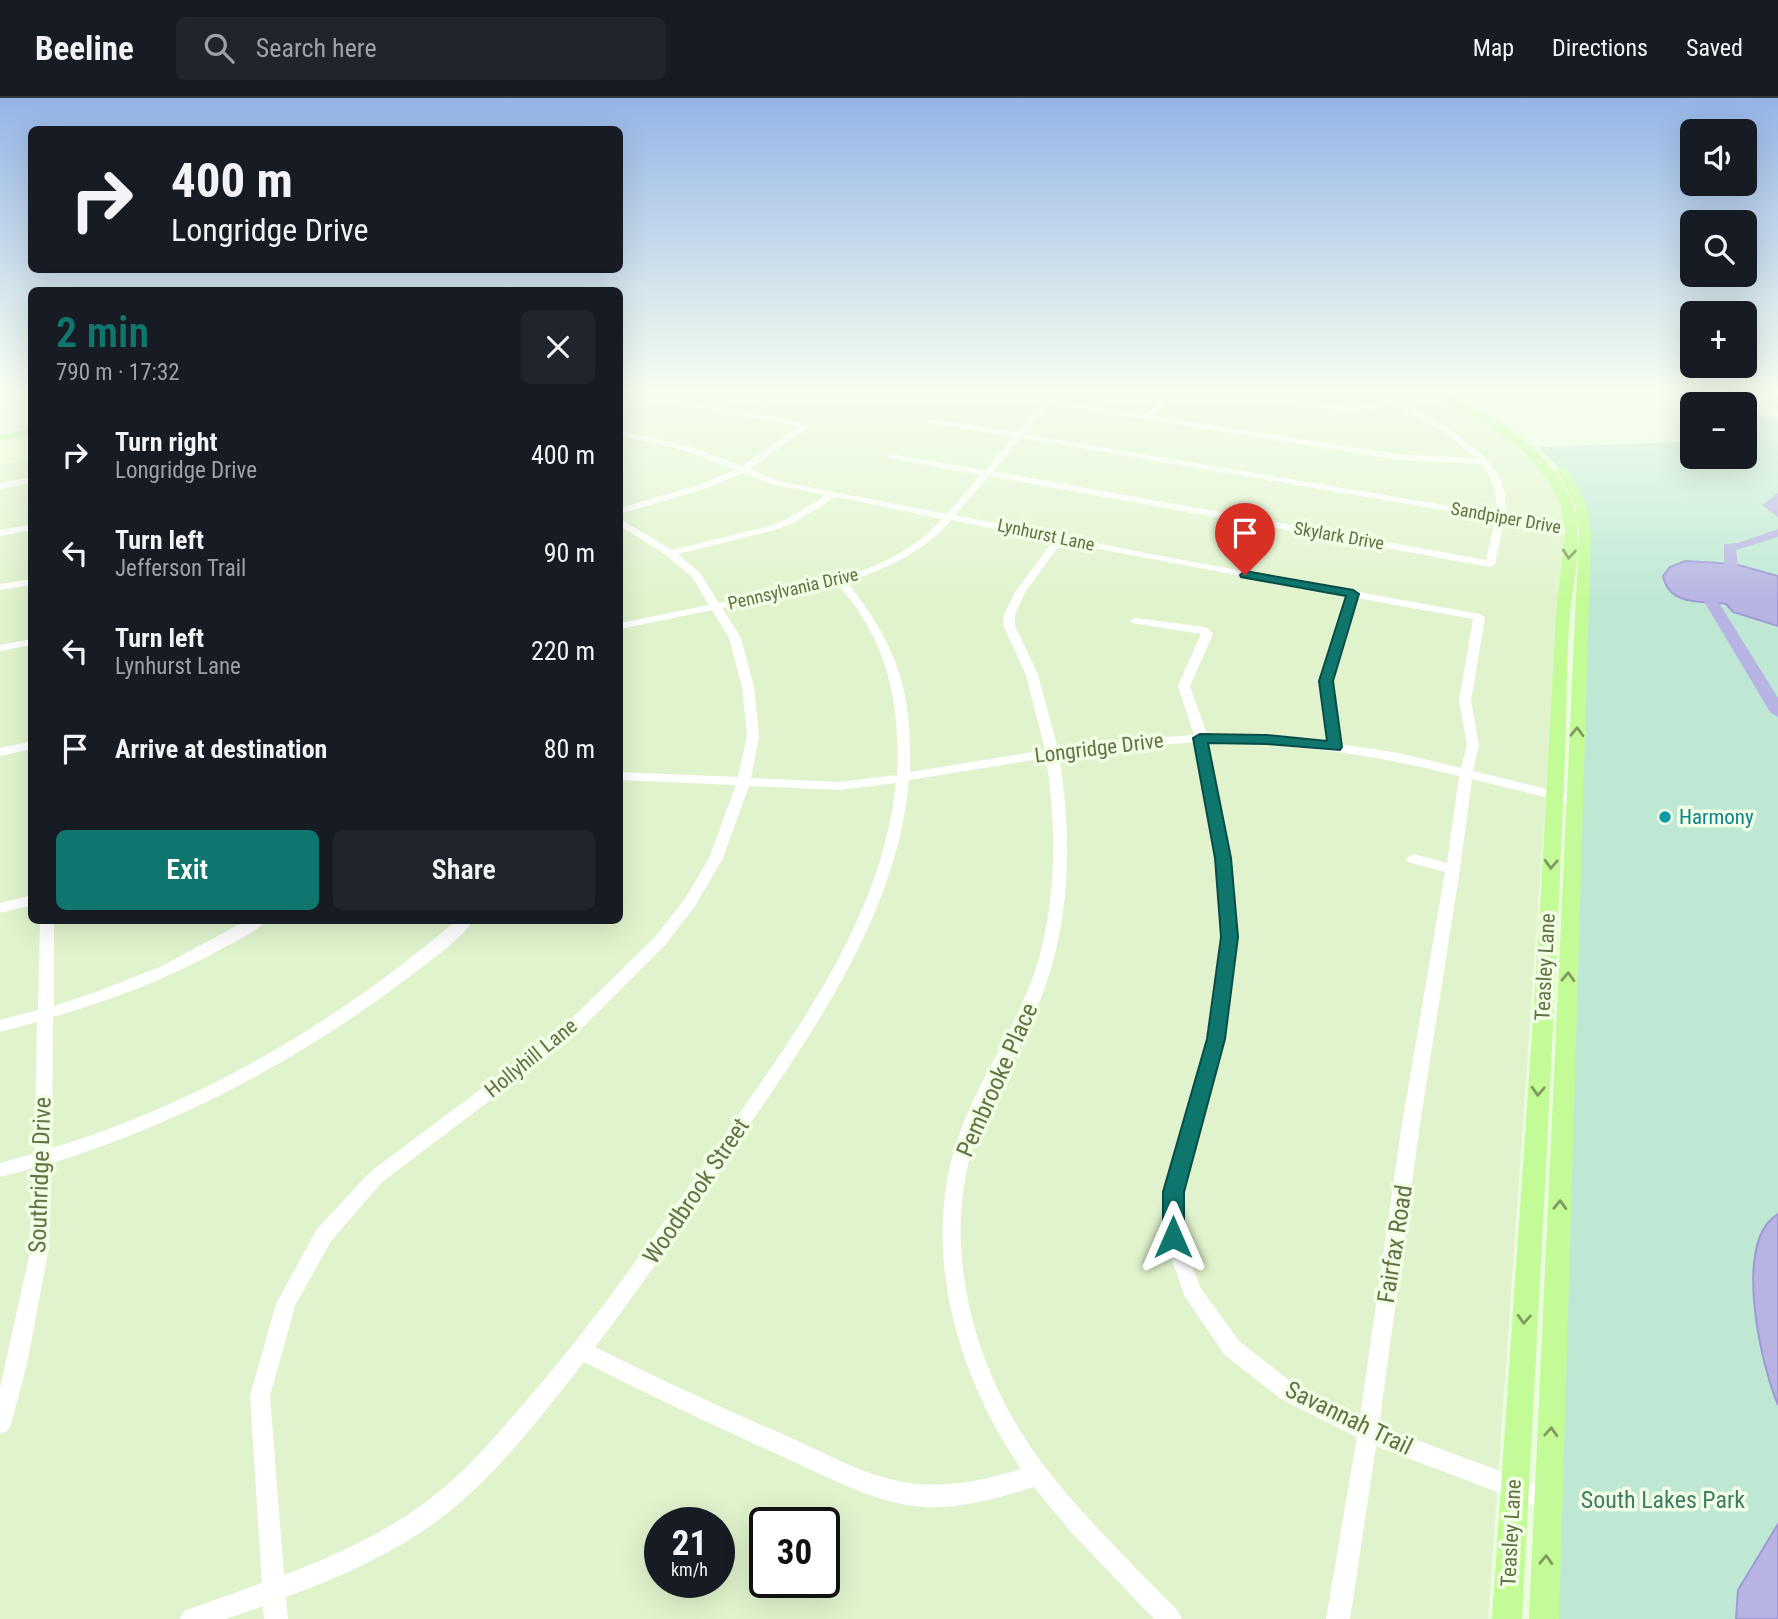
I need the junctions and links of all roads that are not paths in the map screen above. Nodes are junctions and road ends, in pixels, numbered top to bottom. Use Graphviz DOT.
graph roads {
  1 [pos="717,460"];
  2 [pos="758,460"];
  3 [pos="916,460"];
  4 [pos="996,460"];
  5 [pos="1165,460"];
  6 [pos="1425,460"];
  7 [pos="1537,460"];
  8 [pos="1552,460"];
  9 [pos="1482,461"];
  10 [pos="743,470"];
  11 [pos="985,472"];
  12 [pos="28,481"];
  13 [pos="0,486"];
  14 [pos="835,494"];
  15 [pos="623,510"];
  16 [pos="950,515"];
  17 [pos="1500,517"];
  18 [pos="623,524"];
  19 [pos="28,528"];
  20 [pos="1572,529"];
  21 [pos="1586,532"];
  22 [pos="0,533"];
  23 [pos="1060,538"];
  24 [pos="670,553"];
  25 [pos="841,581"];
  26 [pos="28,583"];
  27 [pos="0,587"];
  28 [pos="1353,594"];
  29 [pos="717,606"];
  30 [pos="1479,617"];
  31 [pos="1136,621"];
  32 [pos="623,625"];
  33 [pos="28,643"];
  34 [pos="0,648"];
  35 [pos="1200,738"];
  36 [pos="28,746"];
  37 [pos="1335,747"];
  38 [pos="0,752"];
  39 [pos="1050,753"];
  40 [pos="1466,773"];
  41 [pos="623,776"];
  42 [pos="903,778"];
  43 [pos="743,783"];
  44 [pos="1565,798"];
  45 [pos="1413,859"];
  46 [pos="1452,869"];
  47 [pos="28,901"];
  48 [pos="0,908"];
  49 [pos="47,924"];
  50 [pos="253,924"];
  51 [pos="463,924"];
  52 [pos="44,1015"];
  53 [pos="0,1026"];
  54 [pos="42,1157"];
  55 [pos="0,1170"];
  56 [pos="583,1351"];
  57 [pos="8,1366"];
  58 [pos="0,1424"];
  59 [pos="1368,1432"];
  60 [pos="1038,1475"];
  61 [pos="1515,1488"];
  62 [pos="1548,1500"];
  63 [pos="273,1591"];
  64 [pos="192,1619"];
  65 [pos="276,1619"];
  66 [pos="1170,1619"];
  67 [pos="1338,1619"];
  68 [pos="1507,1619"];
  69 [pos="1544,1619"];
  1 -- 10 [label="street, Lynhurst Lane"];
  2 -- 10 [label="street"];
  3 -- 11 [label="street, Skylark Drive"];
  4 -- 11 [label="street, Pennsylvania Drive"];
  5 -- 17 [label="street, Sandpiper Drive"];
  6 -- 9 [label="street"];
  7 -- 20 [label="main road, Teasley Lane"];
  8 -- 21 [label="main road, Teasley Lane"];
  9 -- 17 [label="street"];
  10 -- 14 [label="street, Lynhurst Lane"];
  10 -- 15 [label="street"];
  11 -- 16 [label="street, Pennsylvania Drive"];
  11 -- 17 [label="street, Skylark Drive"];
  12 -- 13 [label="street"];
  14 -- 16 [label="street, Lynhurst Lane"];
  14 -- 24 [label="street"];
  16 -- 23 [label="street, Lynhurst Lane"];
  16 -- 25 [label="street, Pennsylvania Drive"];
  17 -- 20 [label="street, Sandpiper Drive"];
  18 -- 24 [label="street, Hollyhill Lane"];
  19 -- 22 [label="street"];
  20 -- 21 [label="street, Sandpiper Drive"];
  20 -- 44 [label="main road, Teasley Lane, one-way"];
  44 -- 21 [label="main road, Teasley Lane, one-way"];
  23 -- 28 [label="street, Lynhurst Lane"];
  23 -- 39 [label="street, Pembrooke Place"];
  24 -- 29 [label="street, Hollyhill Lane"];
  25 -- 29 [label="street, Pennsylvania Drive"];
  25 -- 42 [label="street, Woodbrook Street"];
  26 -- 27 [label="street"];
  28 -- 30 [label="street, Lynhurst Lane"];
  28 -- 37 [label="street"];
  29 -- 32 [label="street, Pennsylvania Drive"];
  29 -- 43 [label="street, Hollyhill Lane"];
  30 -- 40 [label="street, Fairfax Road"];
  31 -- 35 [label="street, Savannah Trail"];
  33 -- 34 [label="street"];
  35 -- 37 [label="street, Longridge Drive"];
  35 -- 39 [label="street, Longridge Drive"];
  35 -- 59 [label="street, Savannah Trail"];
  36 -- 38 [label="street"];
  37 -- 40 [label="street, Longridge Drive"];
  39 -- 42 [label="street, Longridge Drive"];
  39 -- 60 [label="street, Pembrooke Place"];
  40 -- 44 [label="street, Longridge Drive"];
  40 -- 46 [label="street, Fairfax Road"];
  41 -- 43 [label="street, Longridge Drive"];
  42 -- 43 [label="street, Longridge Drive"];
  42 -- 56 [label="street, Woodbrook Street"];
  43 -- 63 [label="street, Hollyhill Lane"];
  44 -- 61 [label="main road, Teasley Lane, one-way"];
  62 -- 44 [label="main road, Teasley Lane, one-way"];
  45 -- 46 [label="street"];
  46 -- 59 [label="street, Fairfax Road"];
  47 -- 48 [label="street"];
  49 -- 52 [label="street, Southridge Drive"];
  50 -- 52 [label="street"];
  51 -- 54 [label="street"];
  52 -- 53 [label="street"];
  52 -- 54 [label="street, Southridge Drive"];
  54 -- 55 [label="street"];
  54 -- 57 [label="street, Southridge Drive"];
  56 -- 60 [label="street"];
  56 -- 63 [label="street, Woodbrook Street"];
  57 -- 58 [label="street, Southridge Drive"];
  59 -- 61 [label="street, Savannah Trail"];
  59 -- 67 [label="street, Fairfax Road"];
  60 -- 66 [label="street, Pembrooke Place"];
  61 -- 62 [label="street, Savannah Trail"];
  61 -- 68 [label="main road, Teasley Lane"];
  69 -- 62 [label="main road, Teasley Lane, one-way"];
  63 -- 64 [label="street, Woodbrook Street"];
  63 -- 65 [label="street, Hollyhill Lane"];
}
